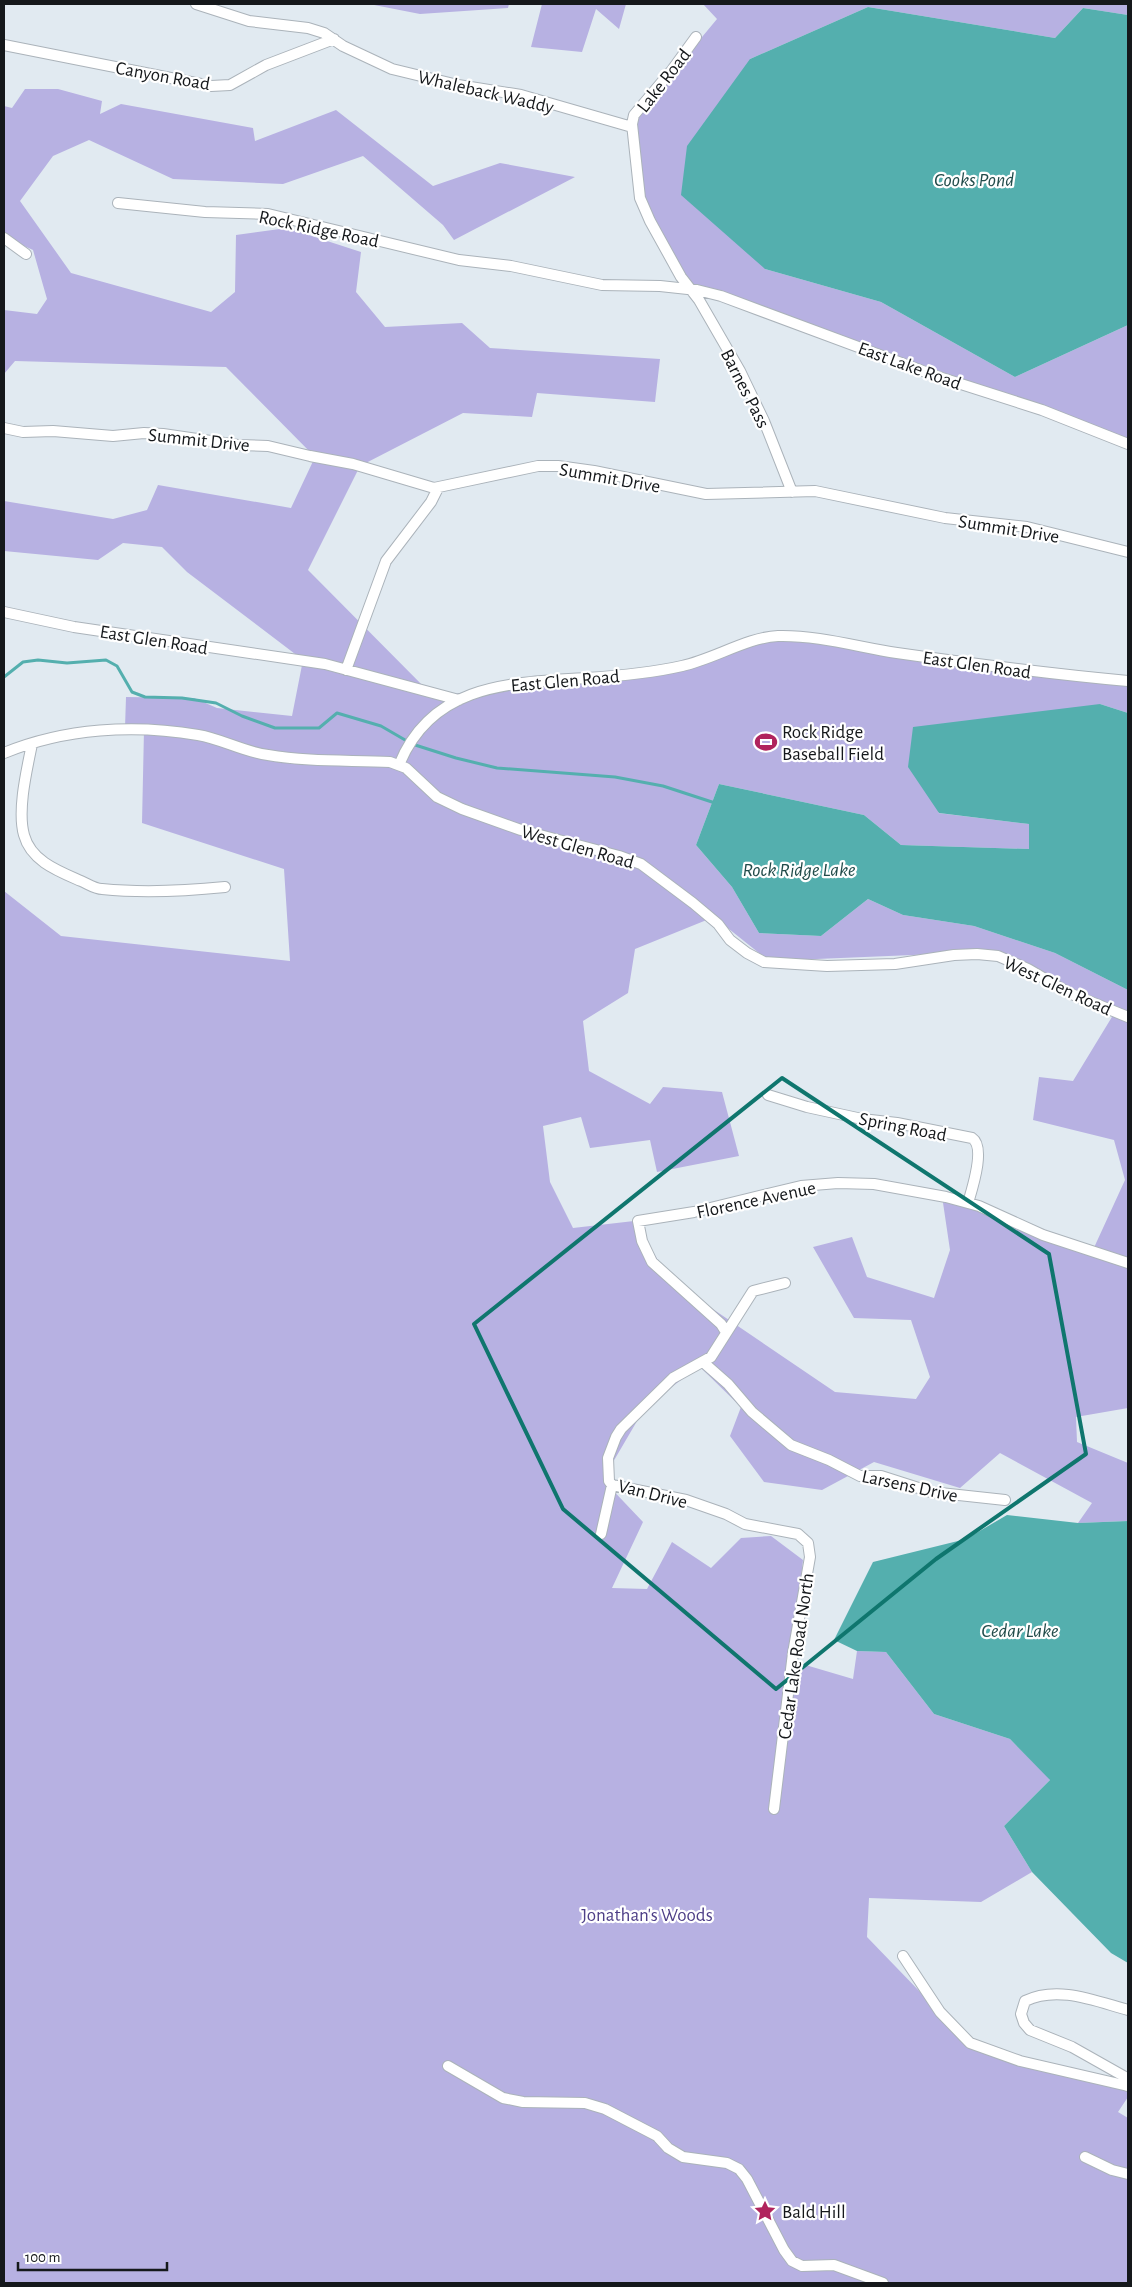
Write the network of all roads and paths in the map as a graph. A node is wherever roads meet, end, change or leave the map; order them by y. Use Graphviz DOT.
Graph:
graph roads {
  1 [pos="196,4"];
  2 [pos="696,37"];
  3 [pos="334,39"];
  4 [pos="4,45"];
  5 [pos="632,127"];
  6 [pos="118,202"];
  7 [pos="4,238"];
  8 [pos="26,254"];
  9 [pos="690,289"];
  10 [pos="4,428"];
  11 [pos="1128,444"];
  12 [pos="438,488"];
  13 [pos="792,492"];
  14 [pos="1128,552"];
  15 [pos="4,612"];
  16 [pos="346,670"];
  17 [pos="1128,681"];
  18 [pos="459,700"];
  19 [pos="32,744"];
  20 [pos="4,754"];
  21 [pos="399,765"];
  22 [pos="225,888"];
  23 [pos="1128,1017"];
  24 [pos="768,1095"];
  25 [pos="968,1203"];
  26 [pos="1128,1263"];
  27 [pos="785,1283"];
  28 [pos="726,1332"];
  29 [pos="703,1362"];
  30 [pos="612,1485"];
  31 [pos="1005,1500"];
  32 [pos="772,1530"];
  33 [pos="601,1534"];
  34 [pos="774,1809"];
  35 [pos="903,1956"];
  36 [pos="1128,2010"];
  37 [pos="448,2066"];
  38 [pos="1128,2086"];
  39 [pos="1085,2157"];
  40 [pos="1128,2174"];
  41 [pos="882,2283"];
  1 -- 3 [label="street"];
  2 -- 5 [label="street, Lake Road"];
  3 -- 4 [label="street, Canyon Road"];
  3 -- 5 [label="street, Whaleback Waddy"];
  5 -- 9 [label="street, Lake Road"];
  6 -- 9 [label="street, Rock Ridge Road"];
  7 -- 8 [label="street"];
  9 -- 11 [label="street, East Lake Road"];
  9 -- 13 [label="street, Barnes Pass"];
  10 -- 12 [label="street, Summit Drive"];
  12 -- 13 [label="street, Summit Drive"];
  12 -- 16 [label="street"];
  13 -- 14 [label="street, Summit Drive"];
  15 -- 16 [label="street, East Glen Road"];
  16 -- 18 [label="street, East Glen Road"];
  17 -- 18 [label="street, East Glen Road"];
  18 -- 21 [label="street"];
  19 -- 20 [label="street, West Glen Road"];
  19 -- 21 [label="street, West Glen Road"];
  19 -- 22 [label="street"];
  21 -- 23 [label="street, West Glen Road"];
  24 -- 25 [label="street, Spring Road"];
  25 -- 26 [label="street, Florence Avenue"];
  25 -- 28 [label="street, Florence Avenue"];
  27 -- 28 [label="street, Van Drive"];
  28 -- 29 [label="street, Van Drive"];
  29 -- 30 [label="street, Van Drive"];
  29 -- 31 [label="street, Larsens Drive"];
  30 -- 32 [label="street, Van Drive"];
  30 -- 33 [label="street"];
  32 -- 34 [label="street, Cedar Lake Road North"];
  35 -- 38 [label="street"];
  36 -- 38 [label="street"];
  37 -- 41 [label="street"];
  39 -- 40 [label="street"];
}
